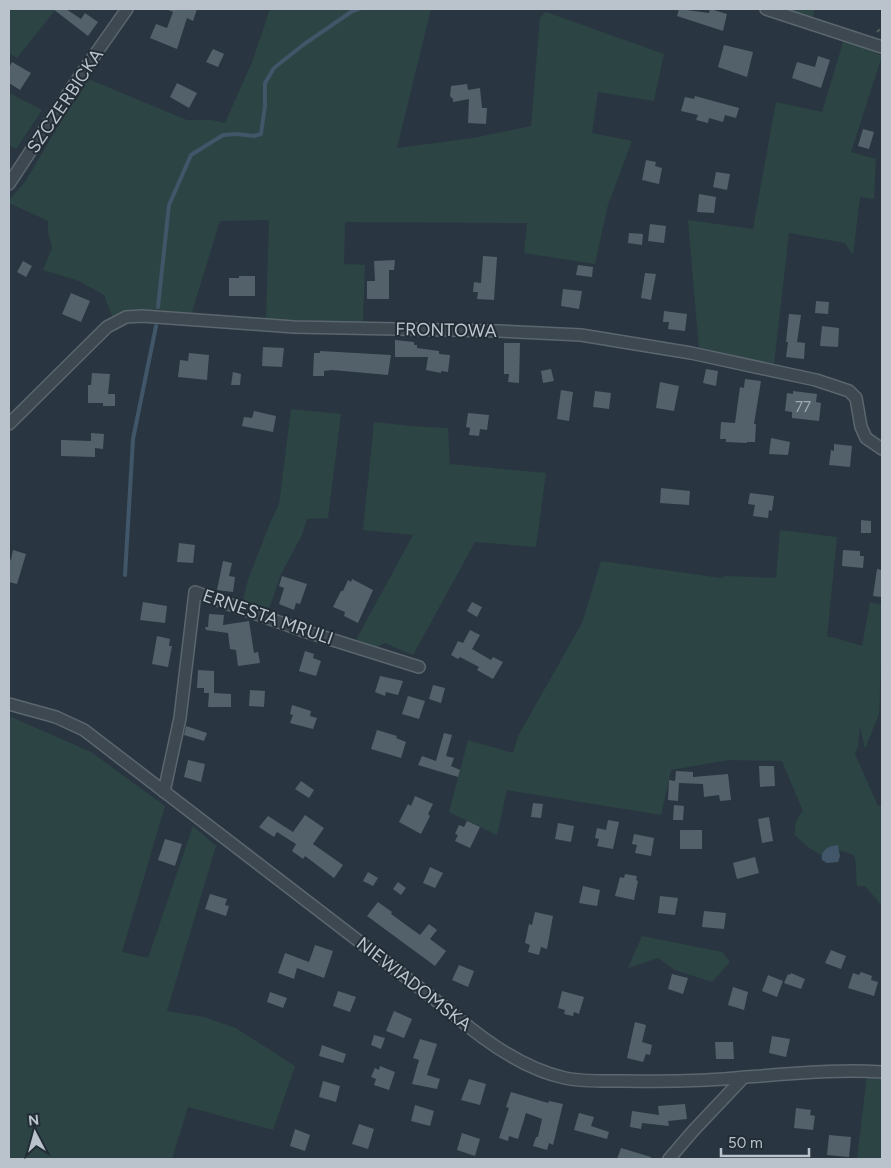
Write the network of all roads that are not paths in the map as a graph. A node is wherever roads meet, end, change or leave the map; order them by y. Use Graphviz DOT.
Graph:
graph roads {
  1 [pos="126,9"];
  2 [pos="766,9"];
  3 [pos="882,46"];
  4 [pos="9,184"];
  5 [pos="9,424"];
  6 [pos="882,449"];
  7 [pos="419,667"];
  8 [pos="9,704"];
  9 [pos="164,792"];
  10 [pos="882,1072"];
  11 [pos="744,1078"];
  12 [pos="669,1159"];
  1 -- 4 [label="street, SZCZERBICKA"];
  2 -- 3 [label="street"];
  5 -- 6 [label="street, FRONTOWA"];
  7 -- 9 [label="street, ERNESTA MRULI"];
  8 -- 9 [label="street, NIEWIADOMSKA"];
  9 -- 11 [label="street, NIEWIADOMSKA"];
  10 -- 11 [label="street, NIEWIADOMSKA"];
  11 -- 12 [label="street"];
}
